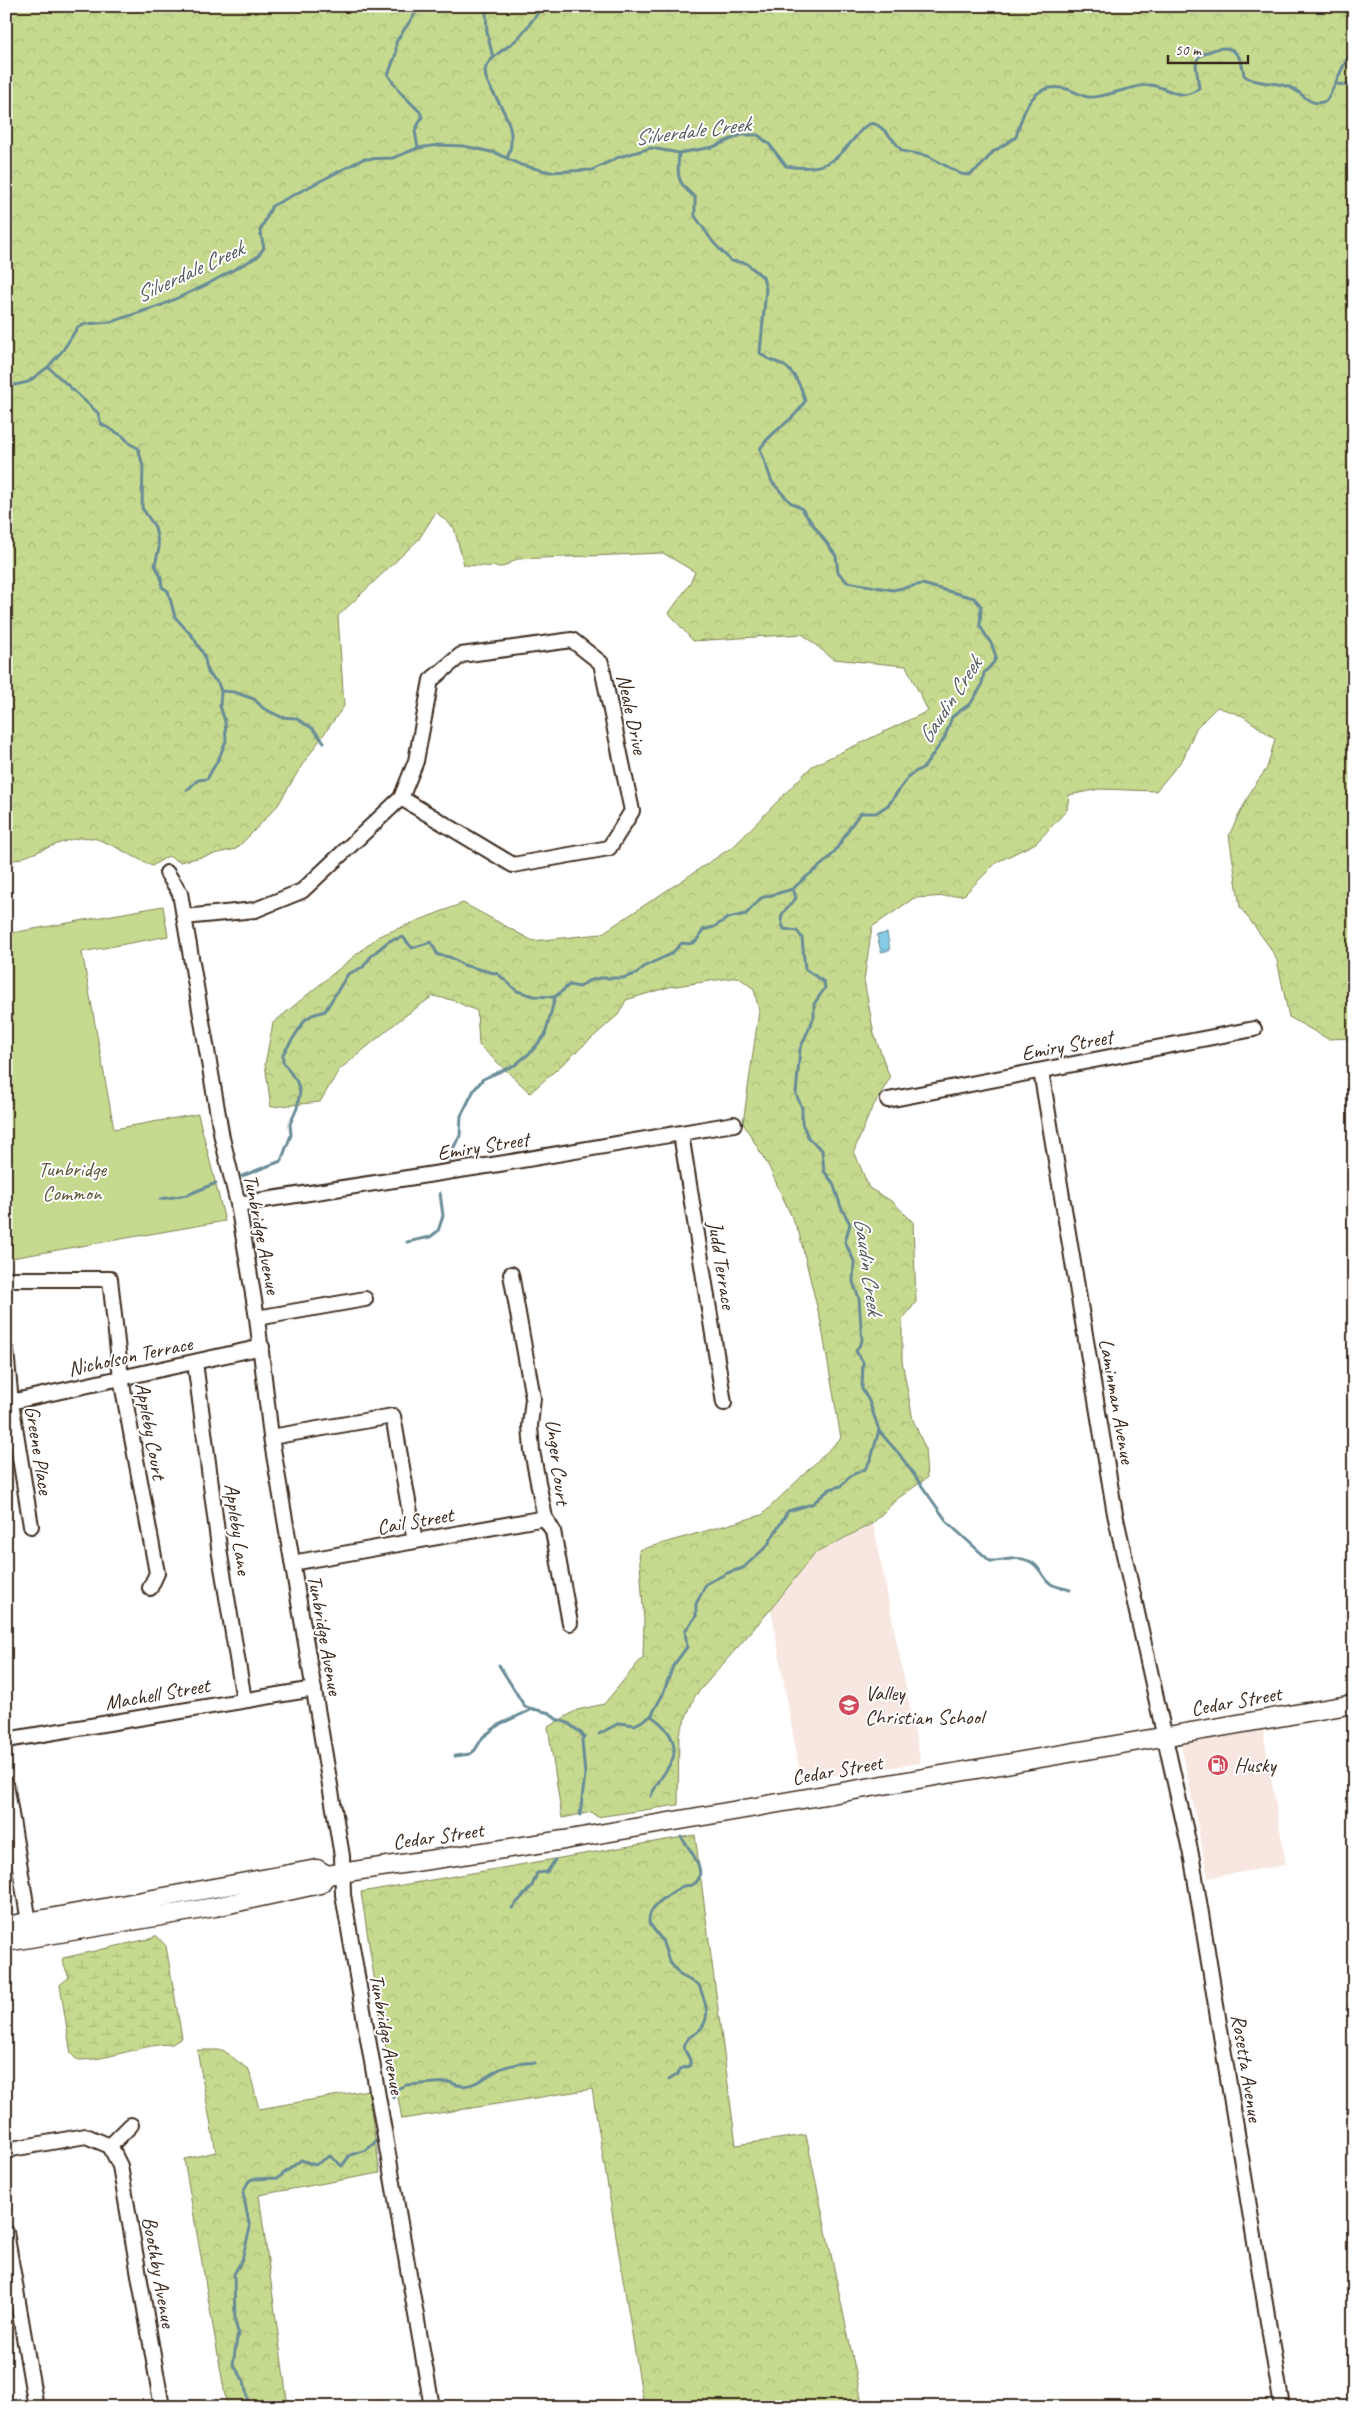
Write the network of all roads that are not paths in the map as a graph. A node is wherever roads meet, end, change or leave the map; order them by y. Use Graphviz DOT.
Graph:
graph roads {
  1 [pos="401,798"];
  2 [pos="167,873"];
  3 [pos="184,917"];
  4 [pos="1254,1030"];
  5 [pos="1041,1071"];
  6 [pos="888,1100"];
  7 [pos="734,1124"];
  8 [pos="681,1134"];
  9 [pos="238,1204"];
  10 [pos="511,1274"];
  11 [pos="6,1279"];
  12 [pos="365,1299"];
  13 [pos="257,1318"];
  14 [pos="262,1347"];
  15 [pos="6,1351"];
  16 [pos="195,1362"];
  17 [pos="121,1378"];
  18 [pos="9,1403"];
  19 [pos="724,1403"];
  20 [pos="270,1437"];
  21 [pos="544,1518"];
  22 [pos="32,1526"];
  23 [pos="415,1541"];
  24 [pos="292,1563"];
  25 [pos="150,1588"];
  26 [pos="570,1624"];
  27 [pos="314,1689"];
  28 [pos="244,1700"];
  29 [pos="1354,1704"];
  30 [pos="1165,1736"];
  31 [pos="6,1740"];
  32 [pos="6,1784"];
  33 [pos="10,1835"];
  34 [pos="334,1874"];
  35 [pos="29,1922"];
  36 [pos="6,1926"];
  37 [pos="6,1942"];
  38 [pos="131,2125"];
  39 [pos="110,2146"];
  40 [pos="6,2150"];
  41 [pos="6,2232"];
  42 [pos="36,2407"];
  43 [pos="162,2407"];
  44 [pos="432,2407"];
  45 [pos="1282,2407"];
  1 -- 1 [label="street, Neale Drive"];
  1 -- 3 [label="street, Neale Drive"];
  2 -- 3 [label="street, Tunbridge Avenue"];
  3 -- 9 [label="street, Tunbridge Avenue"];
  4 -- 5 [label="street, Emiry Street"];
  5 -- 6 [label="street, Emiry Street"];
  5 -- 30 [label="street, Laminman Avenue"];
  7 -- 8 [label="street, Emiry Street"];
  8 -- 9 [label="street, Emiry Street"];
  8 -- 19 [label="street, Judd Terrace"];
  9 -- 13 [label="street, Tunbridge Avenue"];
  10 -- 21 [label="street, Unger Court"];
  11 -- 17 [label="street, Appleby Court"];
  12 -- 13 [label="street"];
  13 -- 14 [label="street, Tunbridge Avenue"];
  14 -- 16 [label="street, Nicholson Terrace"];
  14 -- 20 [label="street, Tunbridge Avenue"];
  15 -- 18 [label="street, Greene Place"];
  16 -- 17 [label="street, Nicholson Terrace"];
  16 -- 28 [label="street, Appleby Lane"];
  17 -- 18 [label="street, Nicholson Terrace"];
  17 -- 25 [label="street, Appleby Court"];
  18 -- 22 [label="street, Greene Place"];
  20 -- 23 [label="street"];
  20 -- 24 [label="street, Tunbridge Avenue"];
  21 -- 23 [label="street, Cail Street"];
  21 -- 26 [label="street, Unger Court"];
  23 -- 24 [label="street, Cail Street"];
  24 -- 27 [label="street, Tunbridge Avenue"];
  27 -- 28 [label="street, Machell Street"];
  27 -- 34 [label="street, Tunbridge Avenue"];
  28 -- 31 [label="street, Machell Street"];
  29 -- 30 [label="main road, Cedar Street"];
  30 -- 34 [label="main road, Cedar Street"];
  30 -- 45 [label="street, Rosetta Avenue"];
  32 -- 33 [label="street"];
  33 -- 35 [label="street"];
  34 -- 35 [label="main road, Cedar Street"];
  34 -- 37 [label="main road, Cedar Street"];
  34 -- 44 [label="street, Tunbridge Avenue"];
  35 -- 36 [label="main road, Cedar Street"];
  38 -- 39 [label="street"];
  39 -- 40 [label="street"];
  39 -- 43 [label="street, Boothby Avenue"];
  41 -- 42 [label="street"];
}
